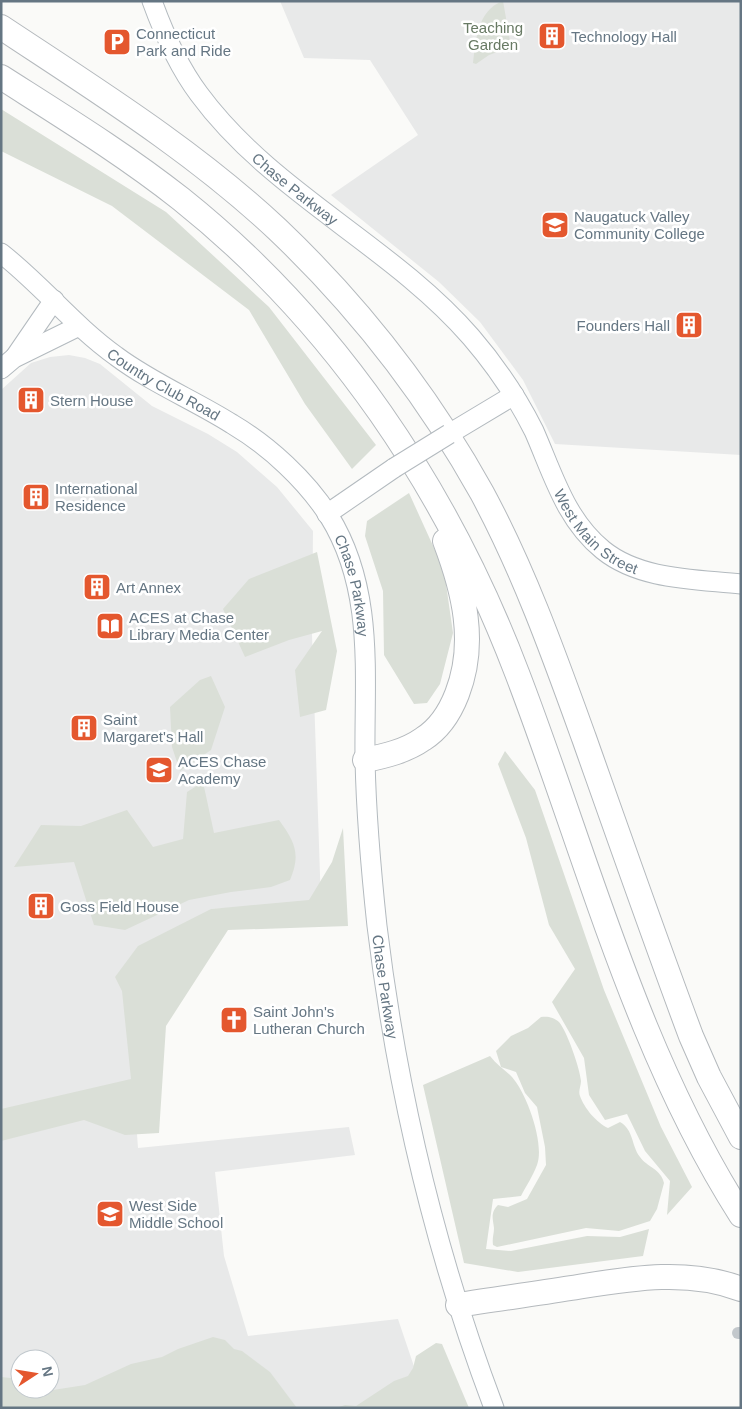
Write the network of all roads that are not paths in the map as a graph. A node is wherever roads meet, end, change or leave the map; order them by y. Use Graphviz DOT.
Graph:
graph roads {
  1 [pos="152,1"];
  2 [pos="1,28"];
  3 [pos="1,78"];
  4 [pos="1,253"];
  5 [pos="54,300"];
  6 [pos="79,326"];
  7 [pos="8,363"];
  8 [pos="514,395"];
  9 [pos="369,396"];
  10 [pos="327,514"];
  11 [pos="741,584"];
  12 [pos="365,760"];
  13 [pos="741,1137"];
  14 [pos="741,1215"];
  15 [pos="741,1289"];
  16 [pos="458,1305"];
  17 [pos="494,1408"];
  1 -- 8 [label="main road, Chase Parkway"];
  2 -- 13 [label="highway"];
  3 -- 9 [label="highway"];
  4 -- 5 [label="main road, Country Club Road"];
  5 -- 6 [label="main road, Country Club Road"];
  5 -- 7 [label="main road"];
  6 -- 7 [label="main road"];
  6 -- 10 [label="main road, Country Club Road"];
  8 -- 10 [label="main road, bridge"];
  8 -- 11 [label="main road, West Main Street"];
  9 -- 12 [label="highway"];
  9 -- 14 [label="highway"];
  10 -- 12 [label="main road, Chase Parkway"];
  12 -- 16 [label="main road, Chase Parkway"];
  15 -- 16 [label="highway"];
  16 -- 17 [label="main road, Chase Parkway"];
}
